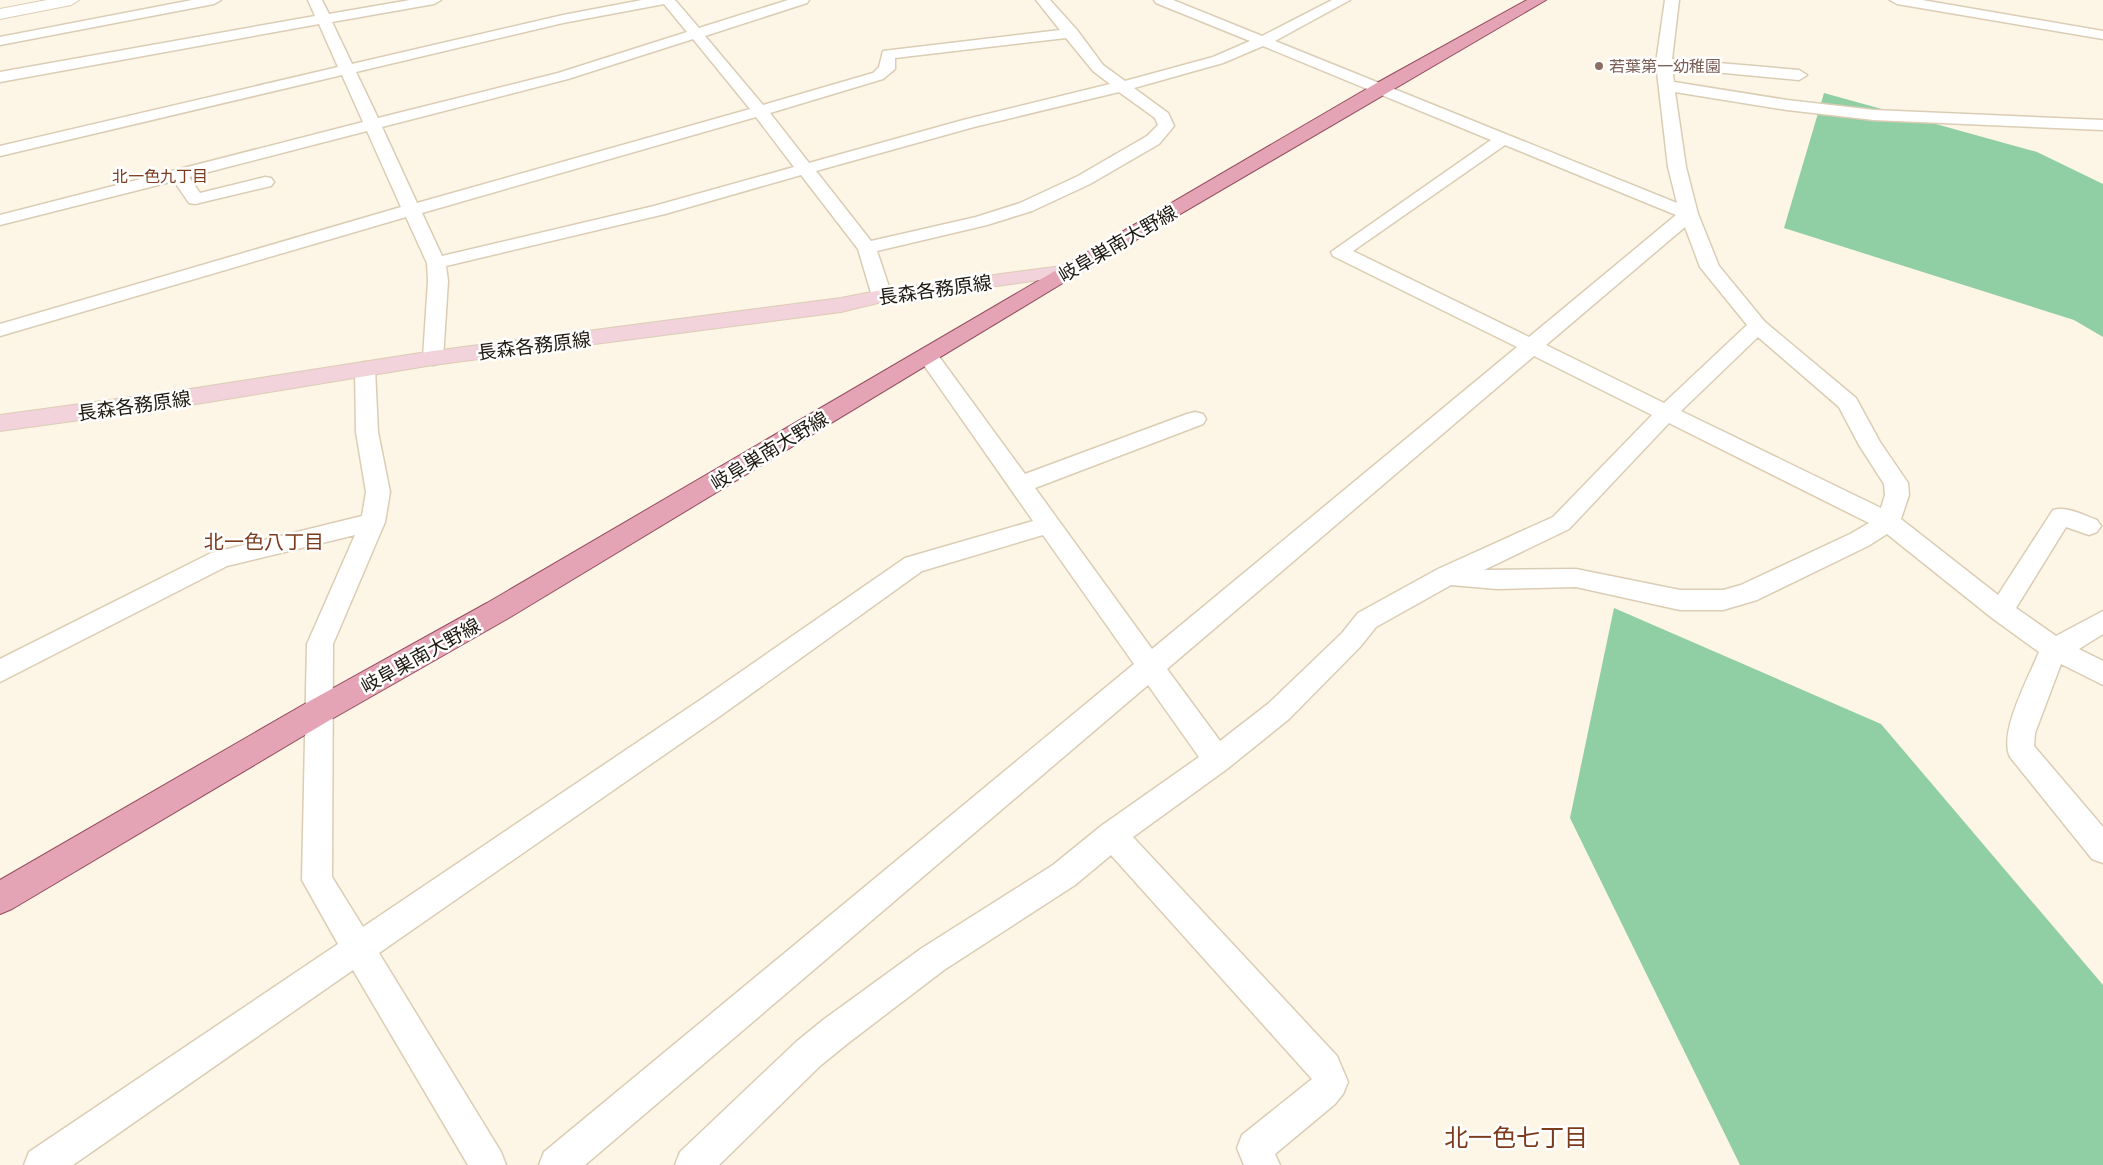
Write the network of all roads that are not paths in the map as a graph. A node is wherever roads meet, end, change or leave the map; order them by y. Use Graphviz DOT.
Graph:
graph roads {
  1 [pos="36,0"];
  2 [pos="71,0"];
  3 [pos="214,0"];
  4 [pos="315,0"];
  5 [pos="434,0"];
  6 [pos="666,0"];
  7 [pos="802,0"];
  8 [pos="1043,0"];
  9 [pos="1161,0"];
  10 [pos="1343,0"];
  11 [pos="1538,0"];
  12 [pos="1672,0"];
  13 [pos="1897,0"];
  14 [pos="1975,0"];
  15 [pos="0,7"];
  16 [pos="1955,10"];
  17 [pos="0,14"];
  18 [pos="325,18"];
  19 [pos="2103,25"];
  20 [pos="2076,29"];
  21 [pos="1072,34"];
  22 [pos="698,35"];
  23 [pos="2103,35"];
  24 [pos="0,41"];
  25 [pos="1263,41"];
  26 [pos="1664,62"];
  27 [pos="348,69"];
  28 [pos="1799,75"];
  29 [pos="0,77"];
  30 [pos="1122,86"];
  31 [pos="1667,86"];
  32 [pos="1381,88"];
  33 [pos="759,110"];
  34 [pos="2103,125"];
  35 [pos="375,126"];
  36 [pos="1505,138"];
  37 [pos="0,151"];
  38 [pos="803,168"];
  39 [pos="179,175"];
  40 [pos="265,182"];
  41 [pos="412,210"];
  42 [pos="1689,214"];
  43 [pos="0,220"];
  44 [pos="867,248"];
  45 [pos="436,262"];
  46 [pos="1069,271"];
  47 [pos="882,296"];
  48 [pos="1758,326"];
  49 [pos="0,330"];
  50 [pos="1533,347"];
  51 [pos="928,356"];
  52 [pos="432,358"];
  53 [pos="365,369"];
  54 [pos="1666,413"];
  55 [pos="1195,420"];
  56 [pos="0,423"];
  57 [pos="1020,485"];
  58 [pos="373,522"];
  59 [pos="1888,522"];
  60 [pos="1049,525"];
  61 [pos="2089,526"];
  62 [pos="1447,576"];
  63 [pos="2001,610"];
  64 [pos="2103,621"];
  65 [pos="2054,648"];
  66 [pos="1149,666"];
  67 [pos="0,670"];
  68 [pos="2103,674"];
  69 [pos="319,711"];
  70 [pos="1218,760"];
  71 [pos="1112,835"];
  72 [pos="2103,849"];
  73 [pos="0,898"];
  74 [pos="357,950"];
  75 [pos="42,1165"];
  76 [pos="488,1165"];
  77 [pos="557,1165"];
  78 [pos="693,1165"];
  79 [pos="1262,1165"];
  1 -- 15 [label="street"];
  2 -- 17 [label="street"];
  3 -- 24 [label="street"];
  4 -- 18 [label="street"];
  5 -- 18 [label="street"];
  6 -- 22 [label="street"];
  6 -- 27 [label="street"];
  7 -- 22 [label="street"];
  8 -- 21 [label="street"];
  9 -- 25 [label="street"];
  10 -- 25 [label="street"];
  11 -- 32 [label="main road, 岐阜巣南大野線"];
  12 -- 26 [label="street"];
  13 -- 16 [label="street"];
  14 -- 16 [label="street"];
  16 -- 20 [label="street"];
  18 -- 27 [label="street"];
  18 -- 29 [label="street"];
  19 -- 20 [label="street"];
  20 -- 23 [label="street"];
  21 -- 30 [label="street"];
  21 -- 33 [label="street"];
  22 -- 33 [label="street"];
  22 -- 35 [label="street"];
  25 -- 30 [label="street"];
  25 -- 32 [label="street"];
  26 -- 28 [label="street"];
  26 -- 31 [label="street"];
  27 -- 35 [label="street"];
  27 -- 37 [label="street"];
  30 -- 38 [label="street"];
  30 -- 44 [label="street"];
  31 -- 34 [label="street"];
  31 -- 42 [label="street"];
  32 -- 36 [label="street"];
  32 -- 46 [label="main road, 岐阜巣南大野線"];
  33 -- 38 [label="street"];
  33 -- 41 [label="street"];
  35 -- 39 [label="street"];
  35 -- 41 [label="street"];
  36 -- 42 [label="street"];
  36 -- 50 [label="street"];
  38 -- 44 [label="street"];
  38 -- 45 [label="street"];
  39 -- 40 [label="street"];
  39 -- 43 [label="street"];
  41 -- 45 [label="street"];
  41 -- 49 [label="street"];
  42 -- 48 [label="street"];
  42 -- 50 [label="street"];
  44 -- 47 [label="street"];
  45 -- 52 [label="street"];
  46 -- 47 [label="main road, 長森各務原線"];
  46 -- 51 [label="main road, 岐阜巣南大野線"];
  47 -- 52 [label="main road, 長森各務原線"];
  48 -- 54 [label="street"];
  48 -- 59 [label="street"];
  50 -- 54 [label="street"];
  50 -- 66 [label="street"];
  51 -- 57 [label="street"];
  51 -- 69 [label="main road, 岐阜巣南大野線"];
  52 -- 53 [label="main road, 長森各務原線"];
  53 -- 56 [label="main road, 長森各務原線"];
  53 -- 58 [label="street"];
  54 -- 59 [label="street"];
  54 -- 62 [label="street"];
  55 -- 57 [label="street"];
  57 -- 60 [label="street"];
  58 -- 67 [label="street"];
  58 -- 69 [label="street"];
  59 -- 62 [label="street"];
  59 -- 63 [label="street"];
  60 -- 66 [label="street"];
  60 -- 74 [label="street"];
  61 -- 63 [label="street"];
  62 -- 70 [label="street"];
  63 -- 65 [label="street"];
  64 -- 65 [label="street"];
  65 -- 68 [label="street"];
  65 -- 72 [label="street"];
  66 -- 70 [label="street"];
  66 -- 77 [label="street"];
  69 -- 73 [label="main road, 岐阜巣南大野線"];
  69 -- 74 [label="street"];
  70 -- 71 [label="street"];
  71 -- 78 [label="street"];
  71 -- 79 [label="street"];
  74 -- 75 [label="street"];
  74 -- 76 [label="street"];
}
